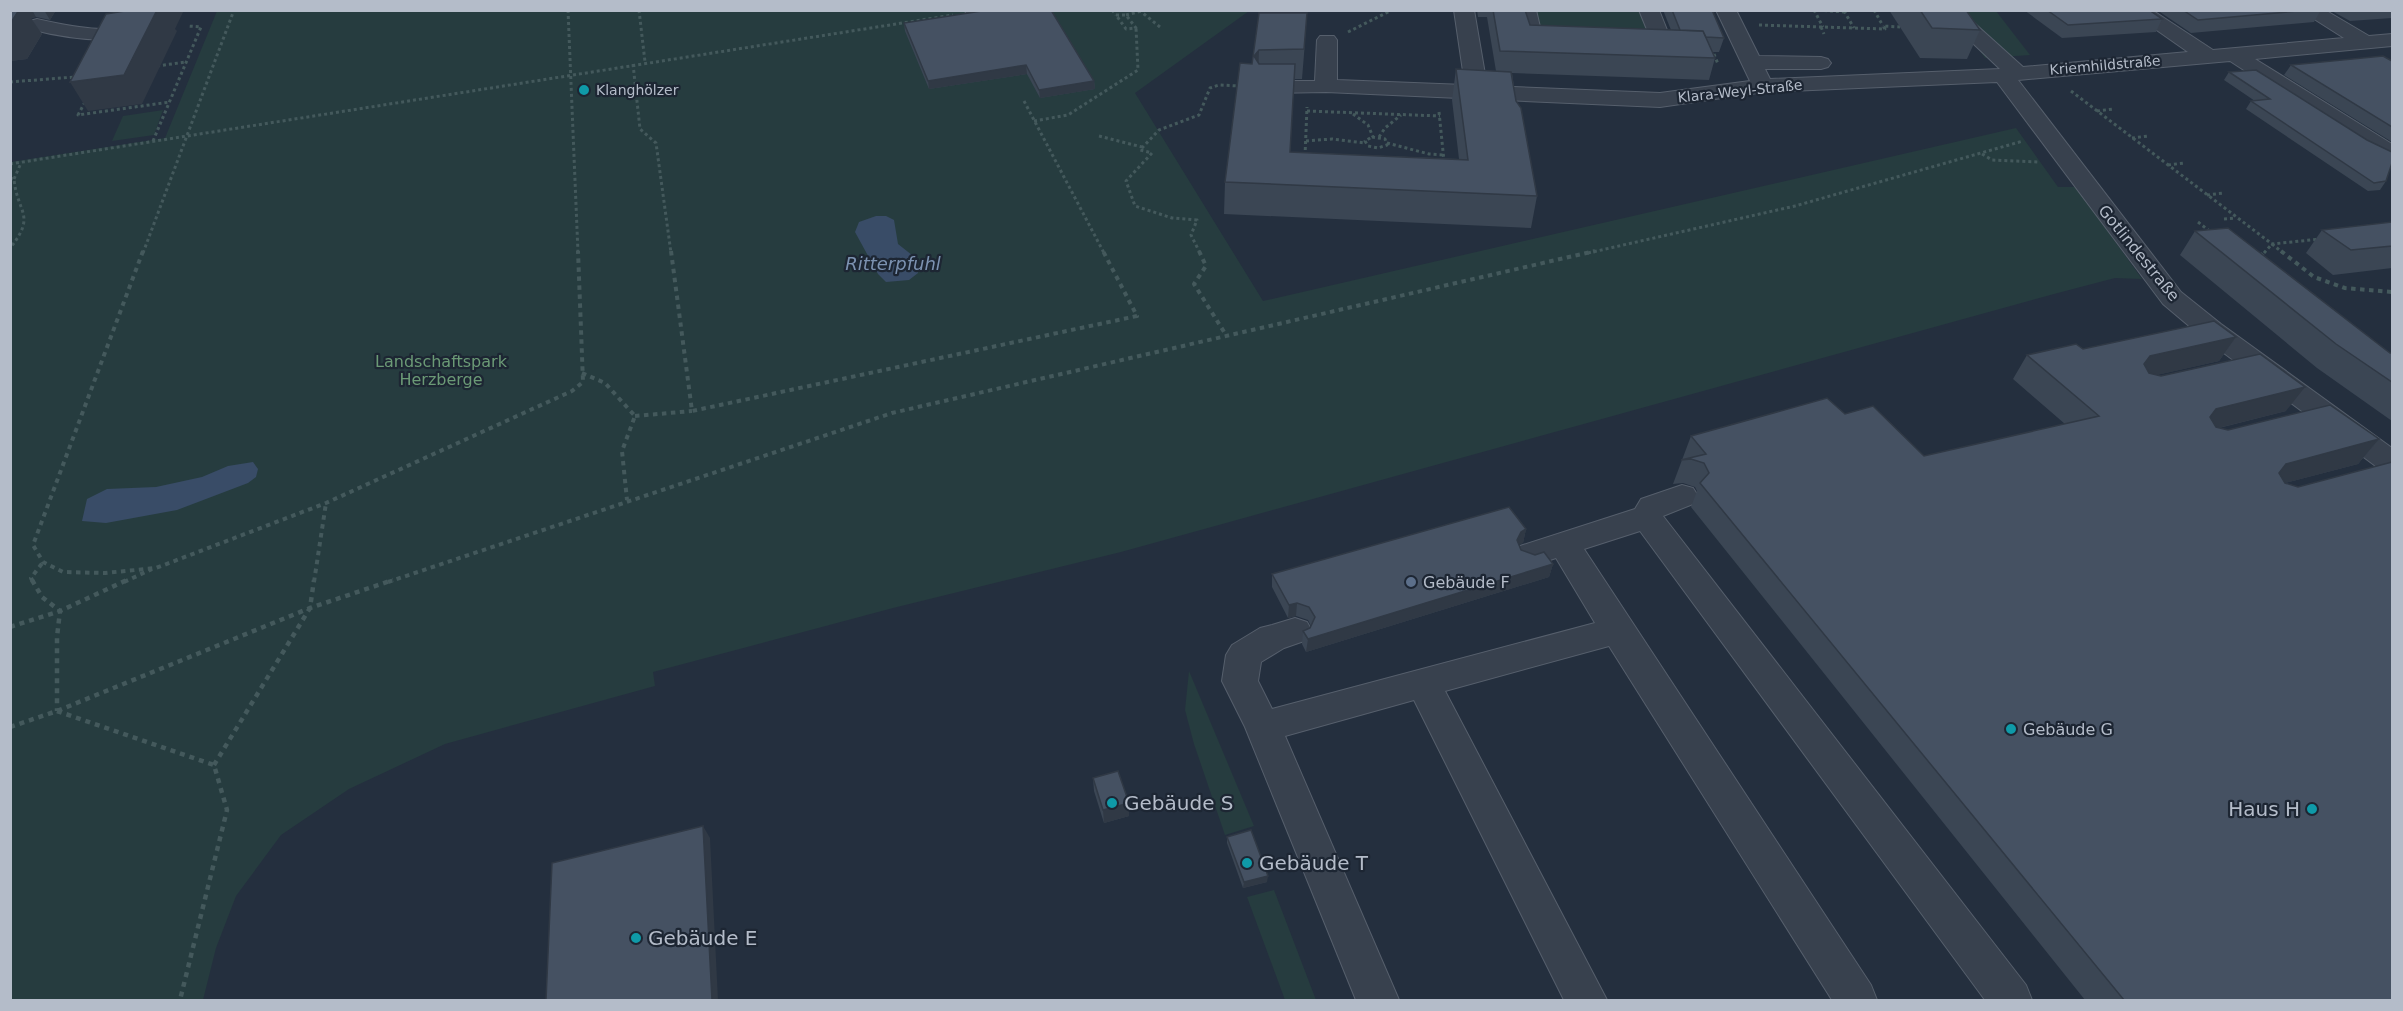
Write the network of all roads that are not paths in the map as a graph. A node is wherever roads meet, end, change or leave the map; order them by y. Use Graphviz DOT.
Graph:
graph roads {
  1 [pos="1464,10"];
  2 [pos="1526,10"];
  3 [pos="1649,10"];
  4 [pos="1726,10"];
  5 [pos="1954,10"];
  6 [pos="2138,10"];
  7 [pos="2310,10"];
  8 [pos="149,14"];
  9 [pos="110,15"];
  10 [pos="1327,40"];
  11 [pos="1584,40"];
  12 [pos="1607,40"];
  13 [pos="2392,40"];
  14 [pos="2360,43"];
  15 [pos="2234,54"];
  16 [pos="2208,56"];
  17 [pos="2385,60"];
  18 [pos="1750,63"];
  19 [pos="1934,65"];
  20 [pos="2010,74"];
  21 [pos="1764,86"];
  22 [pos="1266,87"];
  23 [pos="1317,87"];
  24 [pos="1477,92"];
  25 [pos="2392,153"];
  26 [pos="2257,364"];
  27 [pos="2223,372"];
  28 [pos="2324,414"];
  29 [pos="2290,422"];
  30 [pos="2392,465"];
  31 [pos="2358,477"];
  32 [pos="1682,496"];
  33 [pos="1647,517"];
  34 [pos="1617,630"];
  35 [pos="1295,631"];
  36 [pos="1423,683"];
  37 [pos="1263,727"];
  38 [pos="1377,1000"];
  39 [pos="1586,1000"];
  40 [pos="1856,1000"];
  41 [pos="2011,1000"];
  1 -- 24 [label="street"];
  2 -- 11 [label="street"];
  3 -- 12 [label="street"];
  4 -- 18 [label="street"];
  5 -- 20 [label="street, Gotlindestraße"];
  6 -- 16 [label="street, Kriemhildstraße"];
  7 -- 14 [label="street"];
  8 -- 9 [label="street"];
  10 -- 23 [label="street"];
  13 -- 14 [label="street, Kriemhildstraße"];
  14 -- 15 [label="street, Kriemhildstraße"];
  14 -- 17 [label="street"];
  15 -- 16 [label="street, Kriemhildstraße"];
  15 -- 25 [label="street"];
  16 -- 20 [label="street, Kriemhildstraße"];
  18 -- 19 [label="street"];
  18 -- 21 [label="street"];
  20 -- 21 [label="street, Klara-Weyl-Straße"];
  20 -- 26 [label="street, Gotlindestraße"];
  21 -- 24 [label="street, Klara-Weyl-Straße"];
  22 -- 23 [label="street, Klara-Weyl-Straße"];
  23 -- 24 [label="street, Klara-Weyl-Straße"];
  26 -- 27 [label="street"];
  26 -- 28 [label="street, Gotlindestraße"];
  28 -- 29 [label="street"];
  28 -- 30 [label="street, Gotlindestraße"];
  30 -- 31 [label="street"];
  32 -- 33 [label="street"];
  33 -- 34 [label="street"];
  33 -- 41 [label="street"];
  34 -- 36 [label="street"];
  34 -- 40 [label="street"];
  35 -- 37 [label="street"];
  36 -- 37 [label="street"];
  36 -- 39 [label="street"];
  37 -- 38 [label="street"];
}
